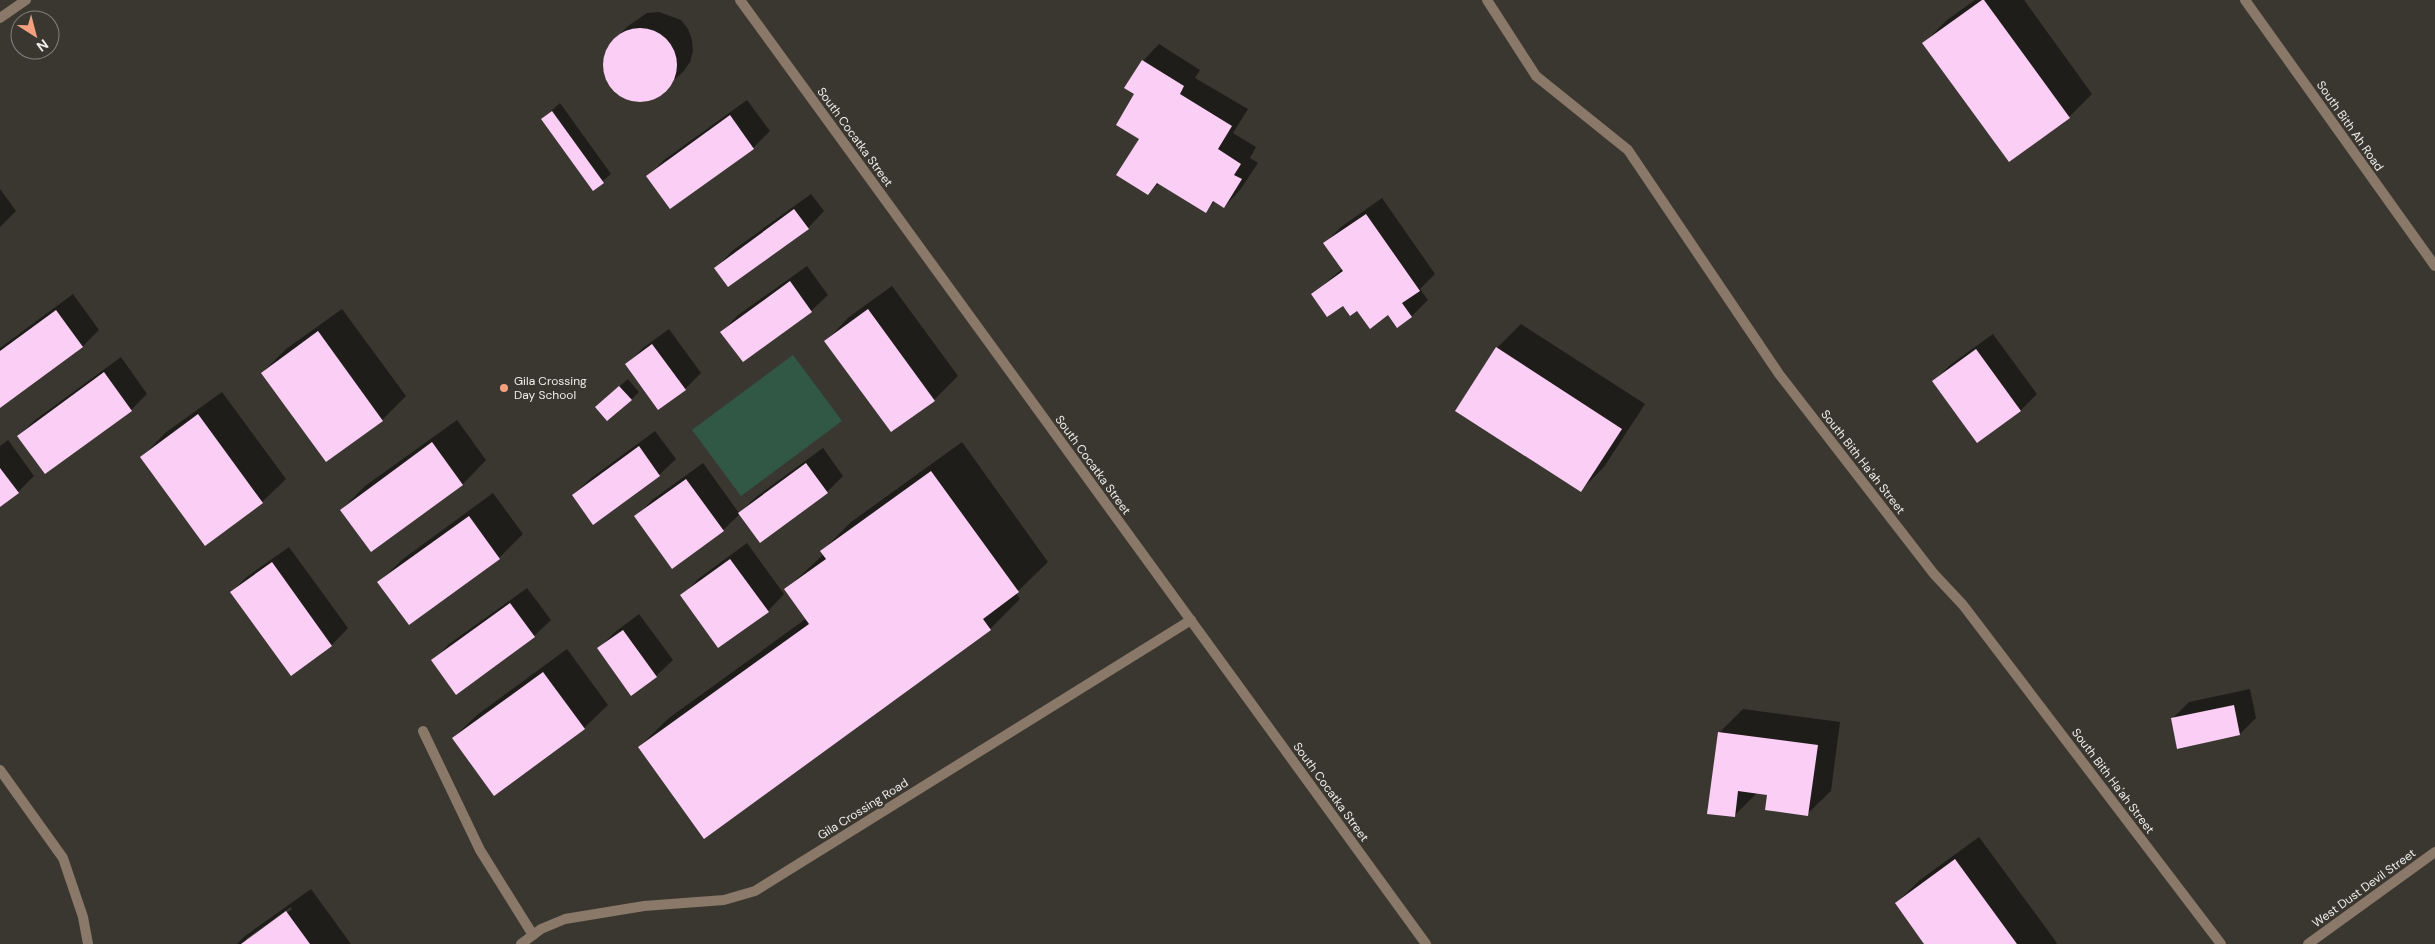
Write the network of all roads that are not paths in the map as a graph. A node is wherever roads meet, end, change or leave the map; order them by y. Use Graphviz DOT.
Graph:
graph roads {
  1 [pos="26,0"];
  2 [pos="740,0"];
  3 [pos="1487,0"];
  4 [pos="2245,0"];
  5 [pos="0,18"];
  6 [pos="2435,266"];
  7 [pos="1190,620"];
  8 [pos="423,730"];
  9 [pos="0,770"];
  10 [pos="2435,852"];
  11 [pos="533,935"];
  12 [pos="88,944"];
  13 [pos="521,944"];
  14 [pos="1426,944"];
  15 [pos="2221,944"];
  16 [pos="2308,944"];
  1 -- 5 [label="street"];
  2 -- 7 [label="street, South Cocatka Street"];
  3 -- 15 [label="street, South Bith Ha'ah Street"];
  4 -- 6 [label="street, South Bith Ah Road"];
  7 -- 11 [label="street, Gila Crossing Road"];
  7 -- 14 [label="street, South Cocatka Street"];
  8 -- 11 [label="street"];
  9 -- 12 [label="street"];
  10 -- 16 [label="street, West Dust Devil Street"];
  11 -- 13 [label="street, Gila Crossing Road"];
}
